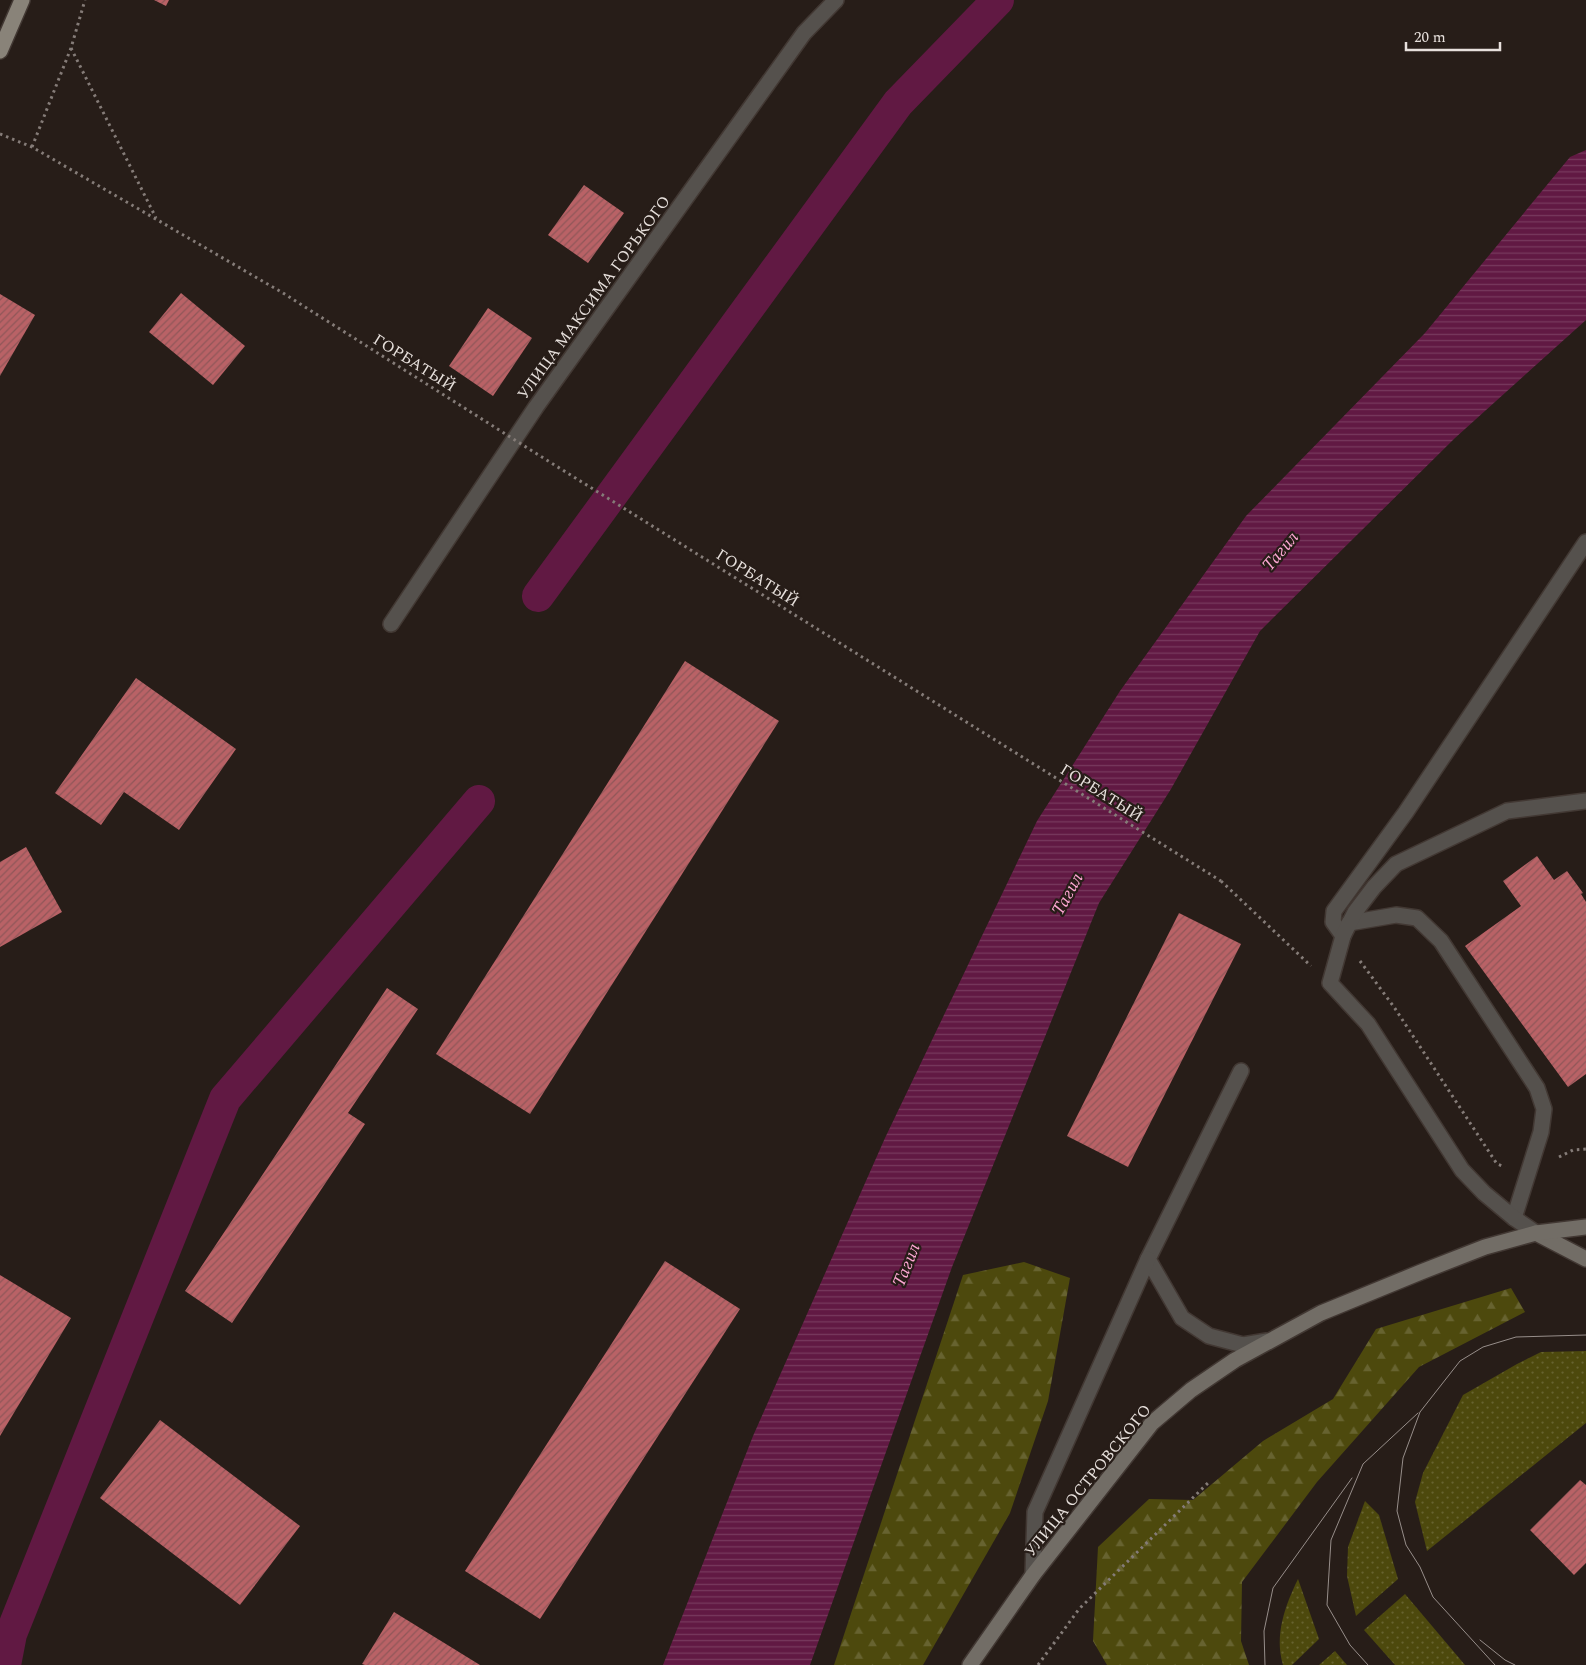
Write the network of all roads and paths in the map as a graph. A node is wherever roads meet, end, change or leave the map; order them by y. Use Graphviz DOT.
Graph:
graph roads {
  1 [pos="22,0"];
  2 [pos="85,0"];
  3 [pos="836,0"];
  4 [pos="72,48"];
  5 [pos="0,51"];
  6 [pos="0,134"];
  7 [pos="32,147"];
  8 [pos="156,219"];
  9 [pos="1586,542"];
  10 [pos="392,624"];
  11 [pos="1586,801"];
  12 [pos="1346,929"];
  13 [pos="1330,984"];
  14 [pos="1241,1071"];
  15 [pos="1586,1150"];
  16 [pos="1528,1174"];
  17 [pos="1514,1218"];
  18 [pos="1586,1227"];
  19 [pos="1536,1233"];
  20 [pos="1586,1259"];
  21 [pos="1148,1260"];
  22 [pos="1269,1341"];
  23 [pos="1209,1482"];
  24 [pos="1033,1575"];
  25 [pos="970,1665"];
  26 [pos="1038,1665"];
  1 -- 5 [label="main road"];
  2 -- 4 [label="path"];
  3 -- 10 [label="street, УЛИЦА МАКСИМА ГОРЬКОГО"];
  4 -- 7 [label="path"];
  4 -- 8 [label="path"];
  6 -- 7 [label="path, ГОРБАТЫЙ"];
  7 -- 8 [label="path, ГОРБАТЫЙ"];
  8 -- 13 [label="path, ГОРБАТЫЙ, bridge"];
  9 -- 12 [label="street"];
  11 -- 12 [label="street"];
  12 -- 13 [label="street"];
  12 -- 16 [label="path"];
  12 -- 16 [label="street"];
  13 -- 17 [label="street"];
  14 -- 21 [label="street"];
  15 -- 16 [label="path"];
  16 -- 17 [label="street"];
  17 -- 19 [label="street"];
  18 -- 19 [label="main road, УЛИЦА ОСТРОВСКОГО"];
  19 -- 20 [label="main road"];
  19 -- 22 [label="main road, УЛИЦА ОСТРОВСКОГО"];
  21 -- 22 [label="street"];
  21 -- 24 [label="street"];
  22 -- 24 [label="main road, УЛИЦА ОСТРОВСКОГО"];
  23 -- 26 [label="path"];
  24 -- 25 [label="main road, УЛИЦА ОСТРОВСКОГО"];
}
